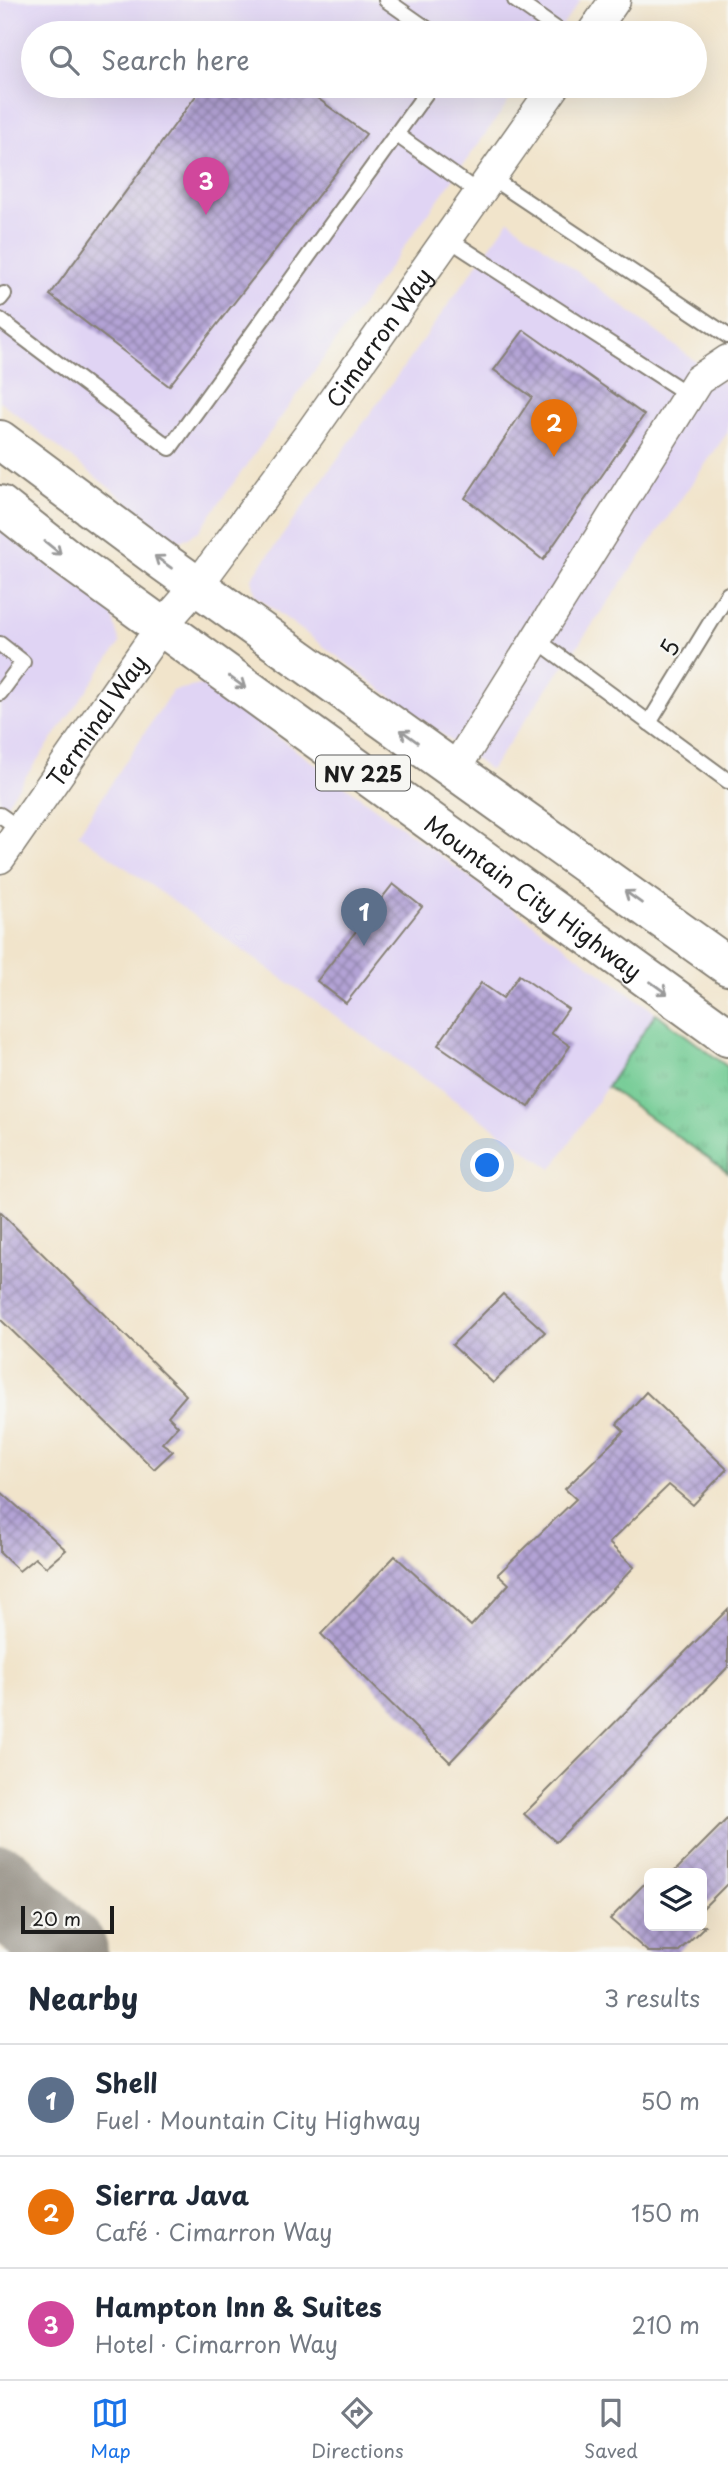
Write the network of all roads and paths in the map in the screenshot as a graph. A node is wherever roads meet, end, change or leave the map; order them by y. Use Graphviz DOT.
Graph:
graph roads {
  1 [pos="386,0"];
  2 [pos="515,0"];
  3 [pos="615,0"];
  4 [pos="416,21"];
  5 [pos="545,21"];
  6 [pos="600,21"];
  7 [pos="423,98"];
  8 [pos="547,98"];
  9 [pos="397,135"];
  10 [pos="485,185"];
  11 [pos="447,238"];
  12 [pos="0,320"];
  13 [pos="728,336"];
  14 [pos="728,360"];
  15 [pos="689,395"];
  16 [pos="0,440"];
  17 [pos="0,505"];
  18 [pos="197,586"];
  19 [pos="728,594"];
  20 [pos="162,627"];
  21 [pos="537,640"];
  22 [pos="0,644"];
  23 [pos="0,693"];
  24 [pos="649,723"];
  25 [pos="455,769"];
  26 [pos="728,780"];
  27 [pos="10,822"];
  28 [pos="0,858"];
  29 [pos="728,966"];
  30 [pos="728,1037"];
  1 -- 4 [label="lane"];
  2 -- 5 [label="lane"];
  3 -- 6 [label="street"];
  7 -- 9 [label="lane"];
  8 -- 10 [label="street, Cimarron Way"];
  9 -- 10 [label="lane"];
  9 -- 12 [label="lane"];
  10 -- 11 [label="street, Cimarron Way"];
  10 -- 13 [label="lane"];
  11 -- 15 [label="lane"];
  11 -- 18 [label="street, Cimarron Way"];
  14 -- 15 [label="street"];
  15 -- 21 [label="street"];
  18 -- 16 [label="main road, NV 225, one-way"];
  17 -- 20 [label="main road, Mountain City Highway / NV 225, one-way"];
  18 -- 20 [label="street, Terminal Way"];
  25 -- 18 [label="main road, NV 225, one-way"];
  19 -- 24 [label="lane, 5"];
  20 -- 27 [label="street, Terminal Way"];
  20 -- 30 [label="main road, Mountain City Highway / NV 225, one-way"];
  21 -- 24 [label="lane"];
  21 -- 25 [label="street"];
  22 -- 23 [label="lane"];
  24 -- 26 [label="lane"];
  29 -- 25 [label="main road, NV 225, one-way"];
  27 -- 28 [label="street, Terminal Way"];
}
